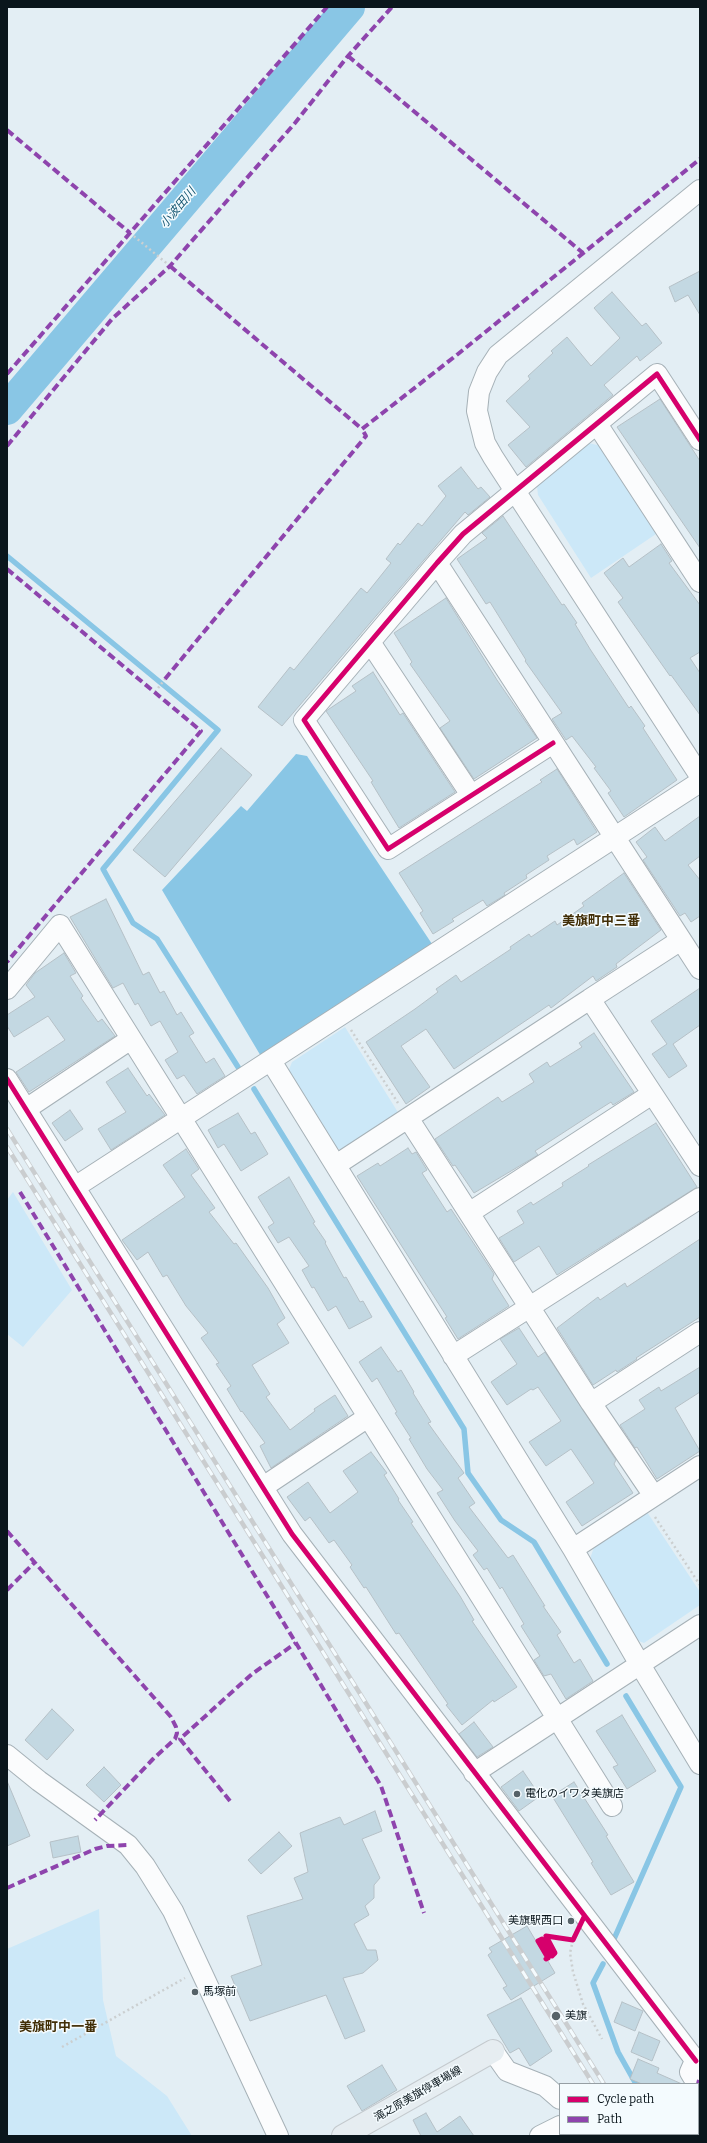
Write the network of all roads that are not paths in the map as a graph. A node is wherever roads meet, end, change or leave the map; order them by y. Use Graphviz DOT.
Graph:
graph roads {
  1 [pos="700,190"];
  2 [pos="597,424"];
  3 [pos="700,440"];
  4 [pos="515,491"];
  5 [pos="437,563"];
  6 [pos="700,582"];
  7 [pos="370,642"];
  8 [pos="553,743"];
  9 [pos="700,776"];
  10 [pos="700,782"];
  11 [pos="471,795"];
  12 [pos="615,838"];
  13 [pos="681,940"];
  14 [pos="700,969"];
  15 [pos="7,989"];
  16 [pos="590,999"];
  17 [pos="131,1039"];
  18 [pos="271,1061"];
  19 [pos="7,1079"];
  20 [pos="652,1094"];
  21 [pos="26,1109"];
  22 [pos="182,1118"];
  23 [pos="408,1118"];
  24 [pos="336,1165"];
  25 [pos="700,1166"];
  26 [pos="75,1187"];
  27 [pos="700,1198"];
  28 [pos="469,1213"];
  29 [pos="529,1307"];
  30 [pos="700,1332"];
  31 [pos="453,1356"];
  32 [pos="591,1403"];
  33 [pos="368,1417"];
  34 [pos="700,1466"];
  35 [pos="263,1487"];
  36 [pos="649,1499"];
  37 [pos="573,1549"];
  38 [pos="700,1625"];
  39 [pos="639,1663"];
  40 [pos="557,1717"];
  41 [pos="693,1736"];
  42 [pos="7,1755"];
  43 [pos="700,1764"];
  44 [pos="474,1773"];
  45 [pos="612,1806"];
  46 [pos="493,2051"];
  47 [pos="699,2068"];
  48 [pos="559,2098"];
  49 [pos="559,2126"];
  50 [pos="278,2136"];
  51 [pos="343,2136"];
  52 [pos="540,2136"];
  1 -- 4 [label="street"];
  2 -- 3 [label="street"];
  2 -- 4 [label="street"];
  2 -- 6 [label="street"];
  4 -- 5 [label="street"];
  4 -- 9 [label="street"];
  5 -- 7 [label="street"];
  5 -- 8 [label="street"];
  7 -- 11 [label="street"];
  7 -- 11 [label="street"];
  8 -- 11 [label="street"];
  8 -- 12 [label="street"];
  10 -- 12 [label="street"];
  12 -- 13 [label="street"];
  12 -- 18 [label="street"];
  13 -- 14 [label="street"];
  13 -- 16 [label="street"];
  15 -- 17 [label="street"];
  16 -- 20 [label="street"];
  16 -- 23 [label="street"];
  17 -- 21 [label="street"];
  17 -- 22 [label="street"];
  18 -- 22 [label="street"];
  18 -- 24 [label="street"];
  19 -- 21 [label="street"];
  20 -- 25 [label="street"];
  20 -- 28 [label="street"];
  21 -- 26 [label="street"];
  22 -- 26 [label="street"];
  22 -- 33 [label="street"];
  23 -- 24 [label="street"];
  23 -- 28 [label="street"];
  24 -- 31 [label="street"];
  26 -- 35 [label="street"];
  27 -- 29 [label="street"];
  28 -- 29 [label="street"];
  29 -- 31 [label="street"];
  29 -- 32 [label="street"];
  30 -- 32 [label="street"];
  31 -- 37 [label="street"];
  32 -- 36 [label="street"];
  33 -- 35 [label="street"];
  33 -- 40 [label="street"];
  34 -- 36 [label="street"];
  35 -- 44 [label="street"];
  36 -- 37 [label="street"];
  37 -- 39 [label="street"];
  38 -- 39 [label="street"];
  39 -- 40 [label="street"];
  39 -- 41 [label="street"];
  40 -- 44 [label="street"];
  40 -- 45 [label="street"];
  41 -- 43 [label="street"];
  42 -- 50 [label="street"];
  44 -- 47 [label="street"];
  46 -- 48 [label="street"];
  46 -- 51 [label="main road, 滝之原美旗停車場線"];
  49 -- 52 [label="street"];
}
